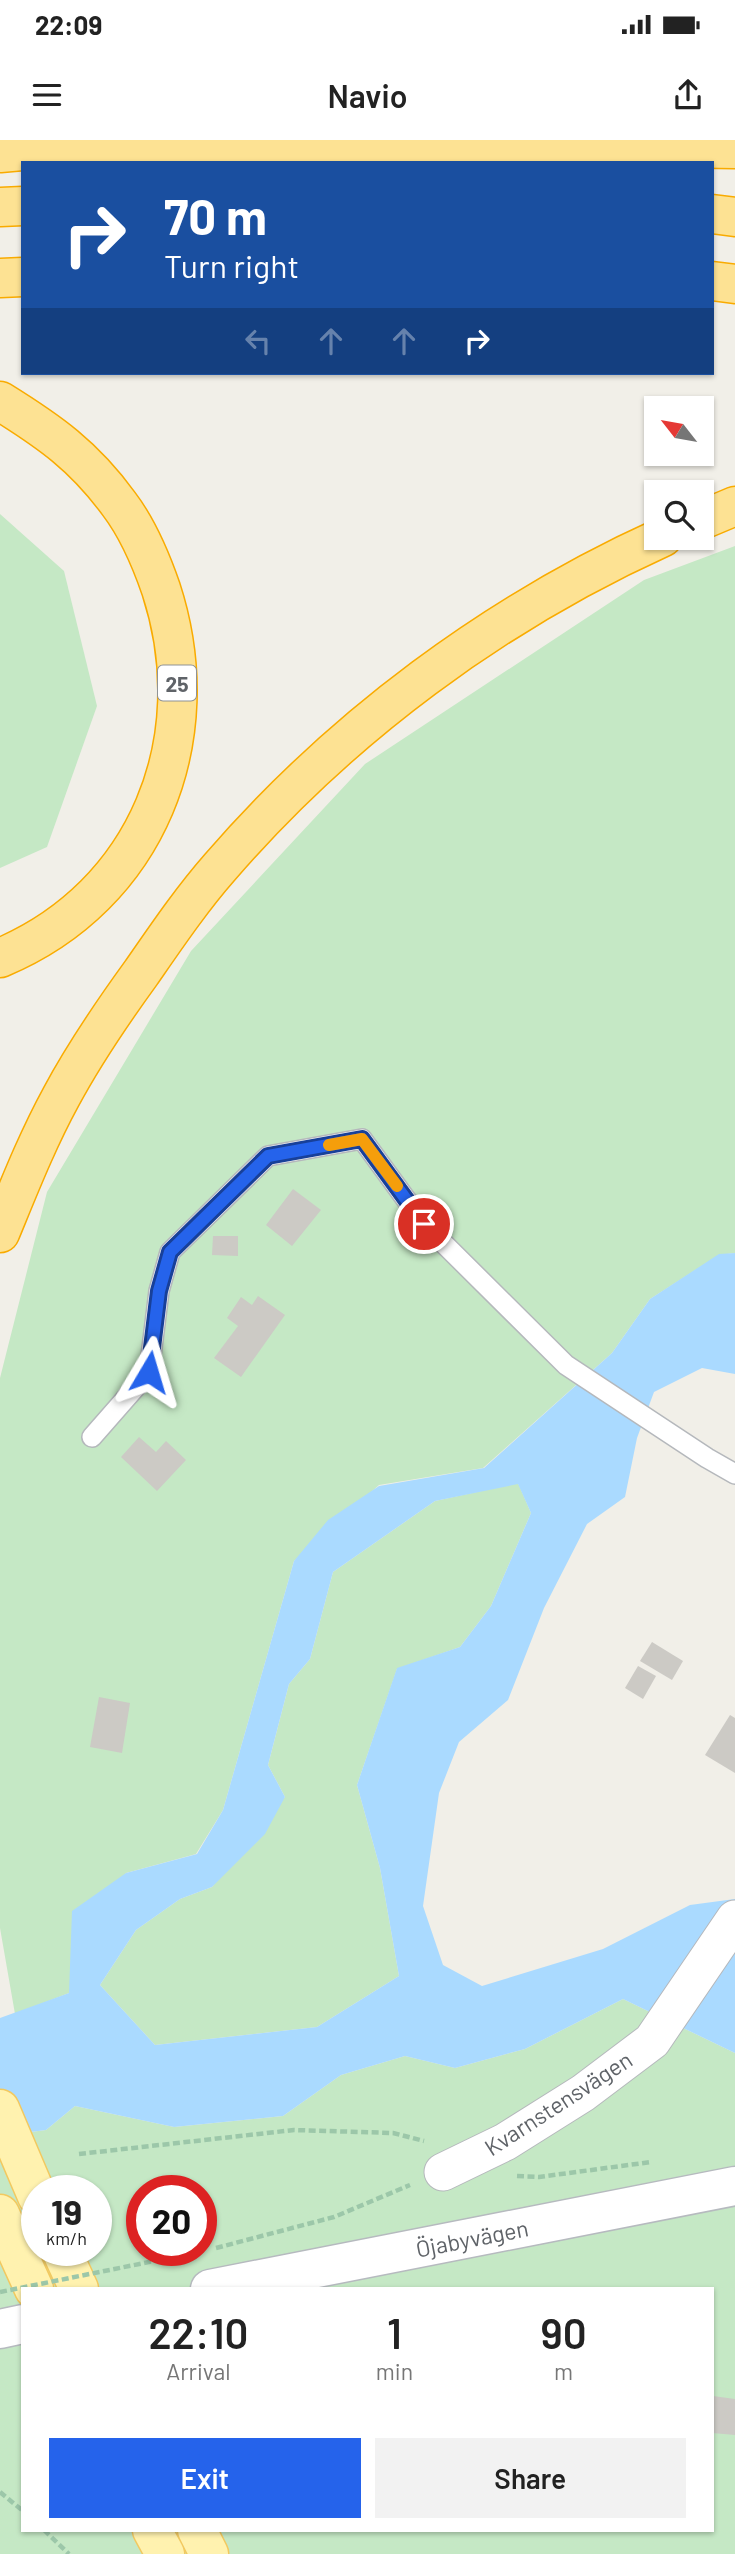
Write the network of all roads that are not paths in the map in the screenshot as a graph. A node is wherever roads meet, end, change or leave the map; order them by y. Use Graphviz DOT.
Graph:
graph roads {
  1 [pos="735,149"];
  2 [pos="0,153"];
  3 [pos="21,206"];
  4 [pos="0,207"];
  5 [pos="714,214"];
  6 [pos="735,216"];
  7 [pos="21,277"];
  8 [pos="0,278"];
  9 [pos="714,281"];
  10 [pos="735,284"];
  11 [pos="0,401"];
  12 [pos="735,506"];
  13 [pos="714,515"];
  14 [pos="644,546"];
  15 [pos="0,958"];
  16 [pos="0,1233"];
  17 [pos="92,1437"];
  18 [pos="735,1474"];
  19 [pos="735,1919"];
  20 [pos="0,2109"];
  21 [pos="443,2172"];
  22 [pos="28,2175"];
  23 [pos="735,2186"];
  24 [pos="0,2214"];
  25 [pos="68,2266"];
  26 [pos="33,2287"];
  27 [pos="78,2287"];
  28 [pos="220,2287"];
  29 [pos="21,2324"];
  30 [pos="0,2329"];
  31 [pos="153,2532"];
  32 [pos="198,2532"];
  33 [pos="165,2554"];
  34 [pos="209,2554"];
  1 -- 2 [label="highway"];
  3 -- 4 [label="highway"];
  5 -- 6 [label="highway"];
  7 -- 8 [label="highway"];
  9 -- 10 [label="highway"];
  11 -- 15 [label="highway, 25"];
  12 -- 13 [label="highway"];
  14 -- 16 [label="highway"];
  17 -- 18 [label="lane"];
  19 -- 21 [label="street, Kvarnstensvägen"];
  20 -- 22 [label="main road"];
  23 -- 28 [label="street, Öjabyvägen"];
  24 -- 26 [label="main road"];
  25 -- 27 [label="main road"];
  29 -- 30 [label="street"];
  31 -- 33 [label="main road"];
  32 -- 34 [label="main road"];
}
